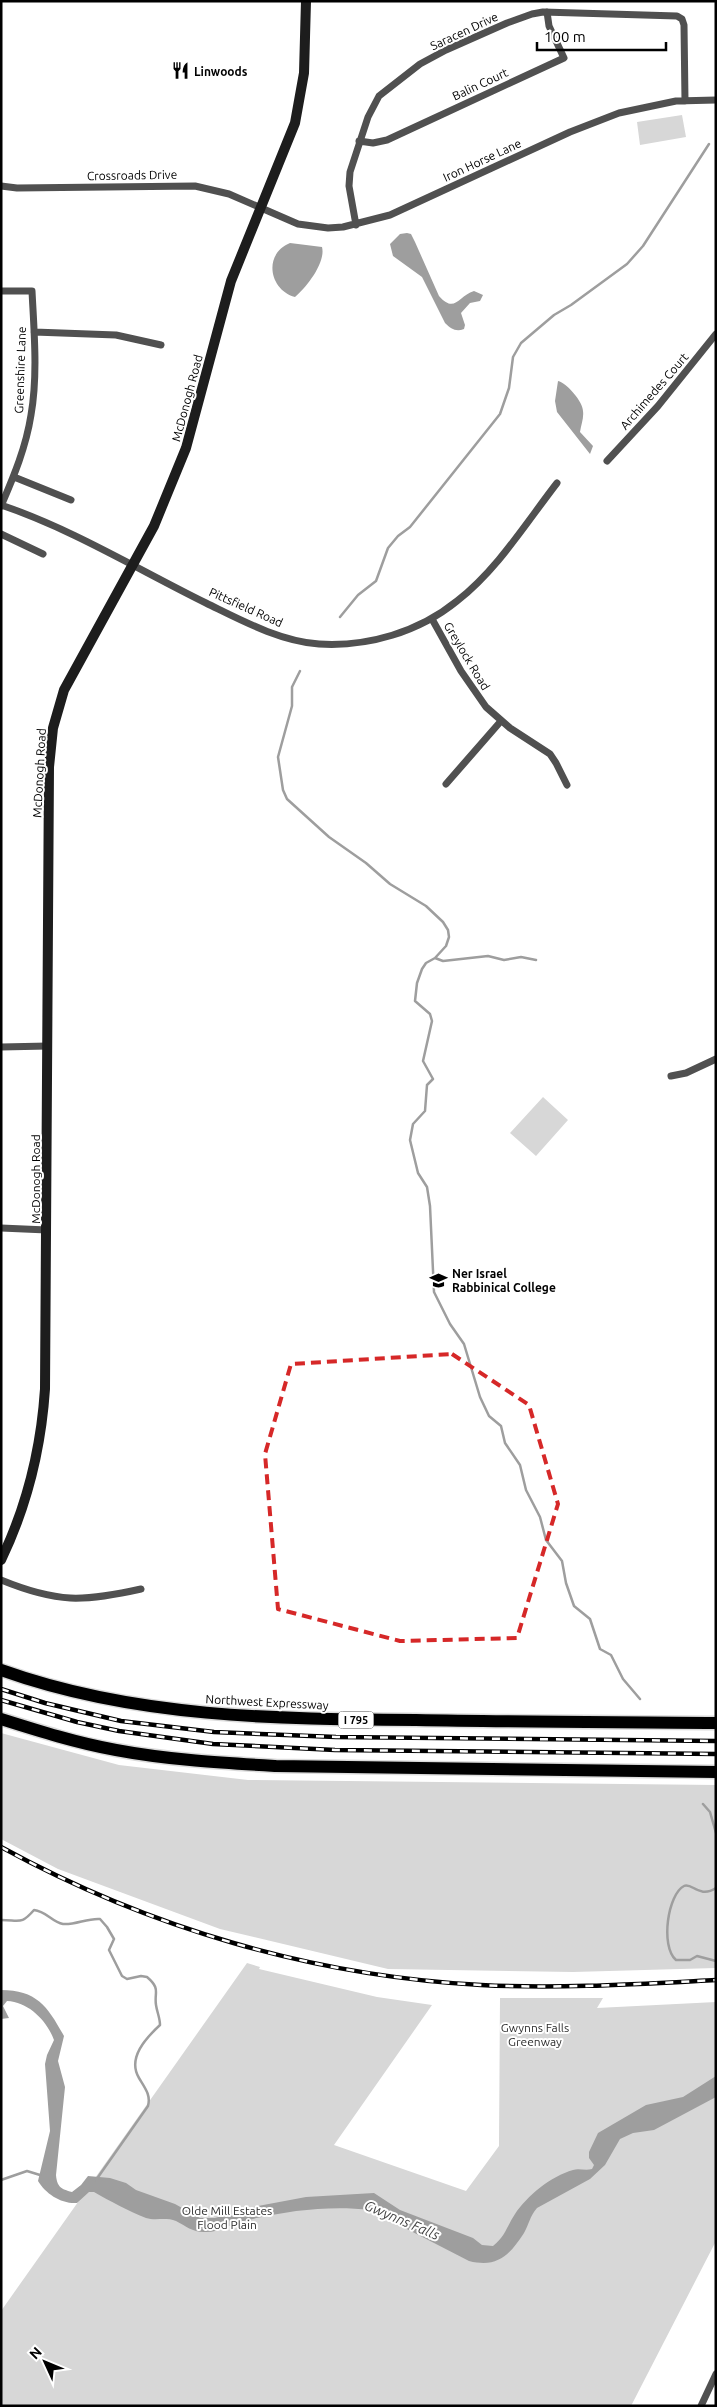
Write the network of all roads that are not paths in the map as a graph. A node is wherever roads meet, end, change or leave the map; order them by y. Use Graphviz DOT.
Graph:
graph roads {
  1 [pos="306,1"];
  2 [pos="548,12"];
  3 [pos="716,100"];
  4 [pos="685,101"];
  5 [pos="359,141"];
  6 [pos="1,186"];
  7 [pos="260,209"];
  8 [pos="356,225"];
  9 [pos="1,291"];
  10 [pos="34,332"];
  11 [pos="716,334"];
  12 [pos="161,346"];
  13 [pos="606,461"];
  14 [pos="14,477"];
  15 [pos="557,483"];
  16 [pos="71,500"];
  17 [pos="1,506"];
  18 [pos="1,534"];
  19 [pos="43,554"];
  20 [pos="133,566"];
  21 [pos="432,619"];
  22 [pos="501,721"];
  23 [pos="446,784"];
  24 [pos="567,785"];
  25 [pos="48,1046"];
  26 [pos="1,1047"];
  27 [pos="716,1059"];
  28 [pos="671,1076"];
  29 [pos="1,1228"];
  30 [pos="47,1230"];
  31 [pos="1,1560"];
  32 [pos="1,1580"];
  33 [pos="141,1589"];
  34 [pos="1,1670"];
  35 [pos="1,1719"];
  36 [pos="716,1723"];
  37 [pos="716,1772"];
  38 [pos="716,2374"];
  39 [pos="701,2406"];
  1 -- 7 [label="main road, McDonogh Road"];
  2 -- 4 [label="street, Saracen Drive"];
  2 -- 5 [label="street, Saracen Drive"];
  2 -- 5 [label="street, Balin Court"];
  3 -- 4 [label="street, Iron Horse Lane"];
  4 -- 8 [label="street, Iron Horse Lane"];
  5 -- 8 [label="street, Saracen Drive"];
  6 -- 7 [label="street, Crossroads Drive"];
  7 -- 8 [label="street, Iron Horse Lane"];
  7 -- 20 [label="main road, McDonogh Road"];
  9 -- 10 [label="street, Greenshire Lane"];
  10 -- 12 [label="street"];
  10 -- 14 [label="street, Greenshire Lane"];
  11 -- 13 [label="street, Archimedes Court"];
  14 -- 16 [label="street"];
  14 -- 17 [label="street, Greenshire Lane"];
  15 -- 21 [label="street, Pittsfield Road"];
  17 -- 20 [label="street, Pittsfield Road"];
  18 -- 19 [label="street"];
  20 -- 21 [label="street, Pittsfield Road"];
  20 -- 25 [label="main road, McDonogh Road"];
  21 -- 22 [label="street, Greylock Road"];
  22 -- 23 [label="street"];
  22 -- 24 [label="street, Greylock Road"];
  25 -- 26 [label="street"];
  25 -- 30 [label="main road, McDonogh Road"];
  27 -- 28 [label="street"];
  29 -- 30 [label="street"];
  30 -- 31 [label="main road, McDonogh Road"];
  32 -- 33 [label="street"];
  34 -- 36 [label="highway, Northwest Expressway / I 795"];
  35 -- 37 [label="highway"];
  38 -- 39 [label="street"];
}
